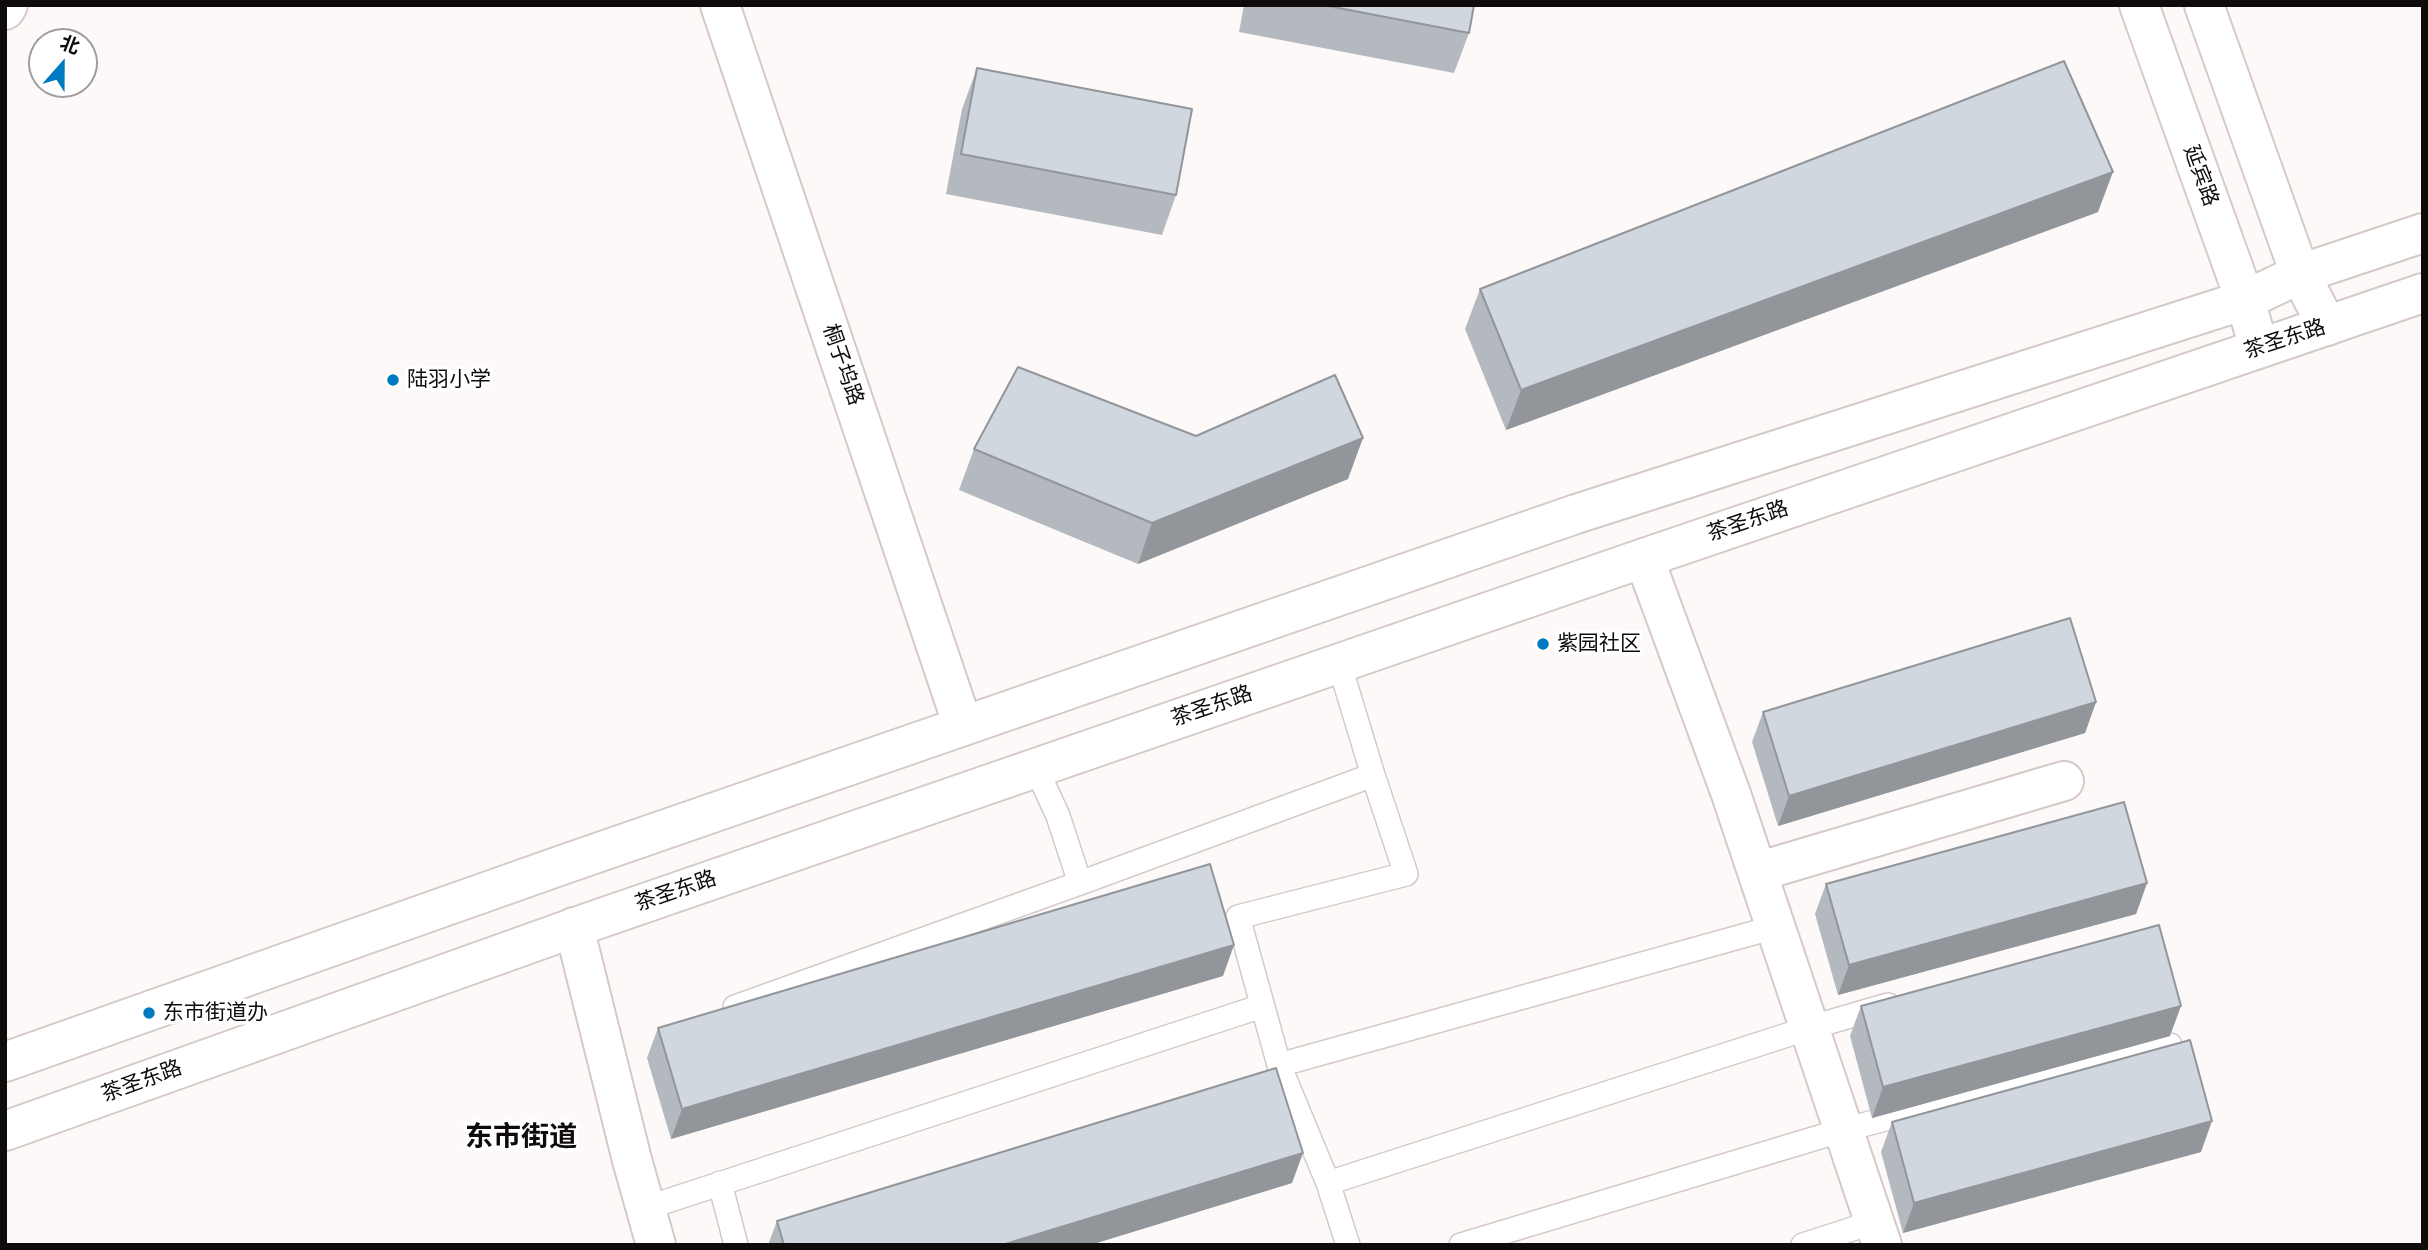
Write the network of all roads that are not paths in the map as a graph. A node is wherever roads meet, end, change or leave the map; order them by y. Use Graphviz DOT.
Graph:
graph roads {
  1 [pos="720,5"];
  2 [pos="2139,5"];
  3 [pos="2204,5"];
  4 [pos="2423,233"];
  5 [pos="2300,274"];
  6 [pos="2423,293"];
  7 [pos="2245,300"];
  8 [pos="2327,326"];
  9 [pos="2259,348"];
  10 [pos="1644,558"];
  11 [pos="1339,663"];
  12 [pos="963,726"];
  13 [pos="1036,768"];
  14 [pos="1373,775"];
  15 [pos="2064,781"];
  16 [pos="1757,872"];
  17 [pos="1080,883"];
  18 [pos="1775,927"];
  19 [pos="575,928"];
  20 [pos="1903,1001"];
  21 [pos="1262,1006"];
  22 [pos="718,1013"];
  23 [pos="1810,1028"];
  24 [pos="2170,1045"];
  25 [pos="5,1062"];
  26 [pos="1279,1065"];
  27 [pos="1843,1130"];
  28 [pos="5,1131"];
  29 [pos="720,1183"];
  30 [pos="1328,1183"];
  31 [pos="646,1208"];
  32 [pos="1878,1233"];
  33 [pos="656,1245"];
  34 [pos="736,1245"];
  35 [pos="1348,1245"];
  36 [pos="1461,1245"];
  37 [pos="1803,1245"];
  1 -- 12 [label="main road, 桐子坞路"];
  2 -- 7 [label="main road, 延宾路"];
  3 -- 5 [label="main road"];
  4 -- 5 [label="main road"];
  5 -- 7 [label="main road"];
  5 -- 8 [label="main road"];
  6 -- 8 [label="main road, 茶圣东路"];
  7 -- 9 [label="main road, 延宾路"];
  7 -- 12 [label="main road"];
  8 -- 9 [label="main road, 茶圣东路"];
  9 -- 10 [label="main road, 茶圣东路"];
  10 -- 11 [label="main road, 茶圣东路"];
  10 -- 16 [label="main road"];
  11 -- 13 [label="main road, 茶圣东路"];
  11 -- 14 [label="lane"];
  12 -- 25 [label="main road"];
  13 -- 17 [label="lane"];
  13 -- 19 [label="main road, 茶圣东路"];
  14 -- 17 [label="lane"];
  14 -- 21 [label="lane"];
  15 -- 16 [label="main road"];
  16 -- 18 [label="main road"];
  17 -- 22 [label="lane"];
  18 -- 23 [label="main road"];
  18 -- 26 [label="lane"];
  19 -- 28 [label="main road, 茶圣东路"];
  19 -- 31 [label="main road"];
  20 -- 23 [label="lane"];
  21 -- 26 [label="lane"];
  21 -- 29 [label="lane"];
  23 -- 27 [label="main road"];
  23 -- 30 [label="lane"];
  24 -- 27 [label="lane"];
  26 -- 30 [label="lane"];
  27 -- 32 [label="main road"];
  27 -- 36 [label="lane"];
  29 -- 31 [label="lane"];
  29 -- 34 [label="lane"];
  30 -- 35 [label="lane"];
  31 -- 33 [label="main road"];
  32 -- 37 [label="lane"];
}
